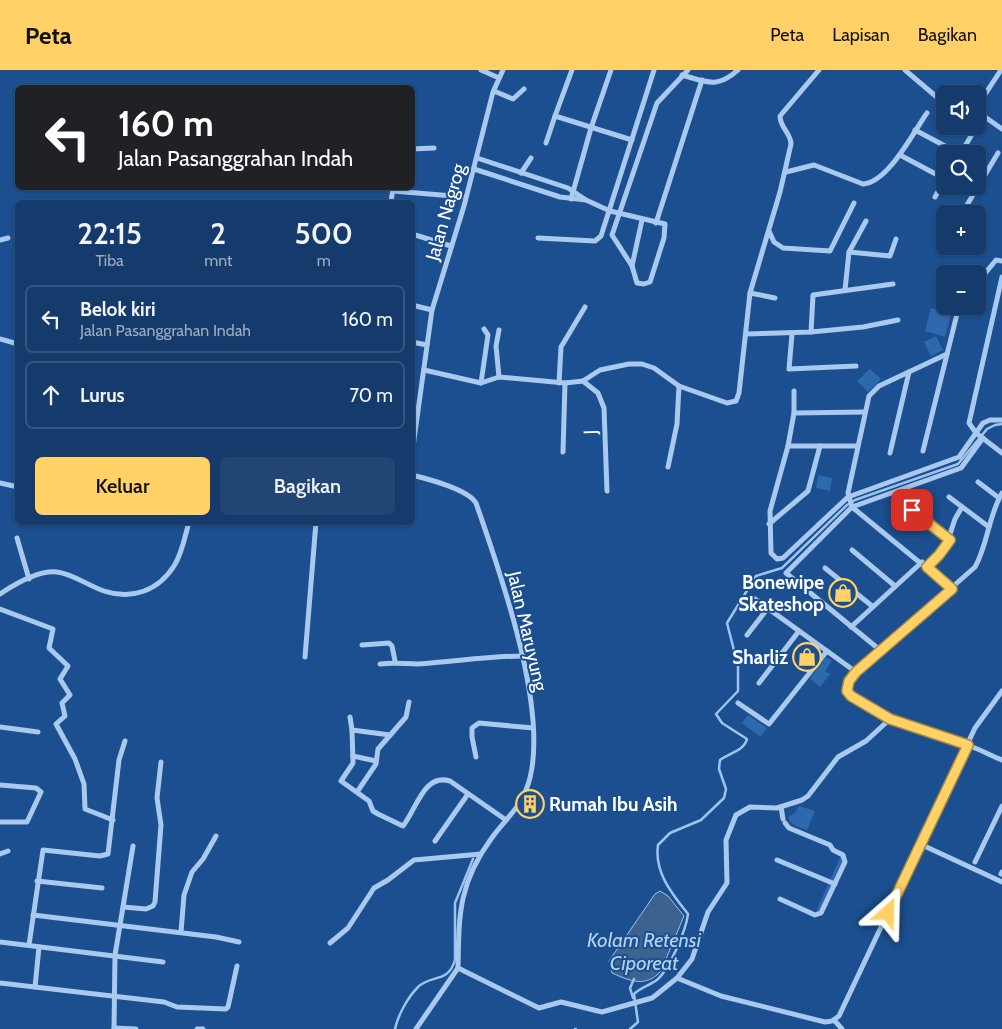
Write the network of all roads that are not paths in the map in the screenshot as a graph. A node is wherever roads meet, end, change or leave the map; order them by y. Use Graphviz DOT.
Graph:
graph roads {
  1 [pos="481,70"];
  2 [pos="502,70"];
  3 [pos="572,70"];
  4 [pos="610,70"];
  5 [pos="654,70"];
  6 [pos="688,70"];
  7 [pos="738,70"];
  8 [pos="819,70"];
  9 [pos="905,70"];
  10 [pos="1001,70"];
  11 [pos="682,75"];
  12 [pos="499,78"];
  13 [pos="702,80"];
  14 [pos="524,89"];
  15 [pos="494,90"];
  16 [pos="986,93"];
  17 [pos="936,96"];
  18 [pos="927,113"];
  19 [pos="555,116"];
  20 [pos="986,118"];
  21 [pos="591,128"];
  22 [pos="1002,129"];
  23 [pos="915,130"];
  24 [pos="971,136"];
  25 [pos="632,140"];
  26 [pos="546,143"];
  27 [pos="945,145"];
  28 [pos="966,145"];
  29 [pos="434,148"];
  30 [pos="415,149"];
  31 [pos="998,153"];
  32 [pos="900,155"];
  33 [pos="477,158"];
  34 [pos="531,158"];
  35 [pos="474,169"];
  36 [pos="786,172"];
  37 [pos="986,172"];
  38 [pos="521,173"];
  39 [pos="936,174"];
  40 [pos="402,190"];
  41 [pos="573,191"];
  42 [pos="466,197"];
  43 [pos="571,199"];
  44 [pos="586,200"];
  45 [pos="854,203"];
  46 [pos="610,211"];
  47 [pos="620,213"];
  48 [pos="642,220"];
  49 [pos="866,221"];
  50 [pos="656,223"];
  51 [pos="769,231"];
  52 [pos="415,235"];
  53 [pos="8,238"];
  54 [pos="538,238"];
  55 [pos="896,239"];
  56 [pos="0,240"];
  57 [pos="451,246"];
  58 [pos="849,252"];
  59 [pos="999,261"];
  60 [pos="632,266"];
  61 [pos="986,274"];
  62 [pos="1002,277"];
  63 [pos="893,284"];
  64 [pos="845,290"];
  65 [pos="750,293"];
  66 [pos="775,298"];
  67 [pos="415,306"];
  68 [pos="584,307"];
  69 [pos="432,310"];
  70 [pos="957,315"];
  71 [pos="898,320"];
  72 [pos="484,330"];
  73 [pos="499,330"];
  74 [pos="812,332"];
  75 [pos="746,334"];
  76 [pos="792,334"];
  77 [pos="0,339"];
  78 [pos="15,343"];
  79 [pos="415,343"];
  80 [pos="427,345"];
  81 [pos="947,354"];
  82 [pos="856,366"];
  83 [pos="424,370"];
  84 [pos="909,372"];
  85 [pos="500,377"];
  86 [pos="583,380"];
  87 [pos="482,383"];
  88 [pos="562,384"];
  89 [pos="679,386"];
  90 [pos="794,391"];
  91 [pos="794,412"];
  92 [pos="865,412"];
  93 [pos="1002,420"];
  94 [pos="415,433"];
  95 [pos="976,433"];
  96 [pos="984,438"];
  97 [pos="788,446"];
  98 [pos="820,446"];
  99 [pos="857,446"];
  100 [pos="923,451"];
  101 [pos="563,452"];
  102 [pos="890,453"];
  103 [pos="1002,453"];
  104 [pos="668,467"];
  105 [pos="415,476"];
  106 [pos="978,482"];
  107 [pos="0,484"];
  108 [pos="15,486"];
  109 [pos="607,491"];
  110 [pos="1001,496"];
  111 [pos="848,497"];
  112 [pos="949,497"];
  113 [pos="852,507"];
  114 [pos="962,507"];
  115 [pos="912,510"];
  116 [pos="769,524"];
  117 [pos="188,525"];
  118 [pos="316,525"];
  119 [pos="989,527"];
  120 [pos="17,538"];
  121 [pos="950,540"];
  122 [pos="852,550"];
  123 [pos="922,562"];
  124 [pos="927,567"];
  125 [pos="825,568"];
  126 [pos="29,578"];
  127 [pos="895,586"];
  128 [pos="952,589"];
  129 [pos="0,594"];
  130 [pos="755,599"];
  131 [pos="872,606"];
  132 [pos="768,608"];
  133 [pos="0,609"];
  134 [pos="851,627"];
  135 [pos="799,631"];
  136 [pos="746,635"];
  137 [pos="362,645"];
  138 [pos="880,650"];
  139 [pos="827,651"];
  140 [pos="523,656"];
  141 [pos="305,657"];
  142 [pos="395,661"];
  143 [pos="380,664"];
  144 [pos="856,672"];
  145 [pos="759,683"];
  146 [pos="1002,691"];
  147 [pos="409,702"];
  148 [pos="738,703"];
  149 [pos="350,717"];
  150 [pos="890,719"];
  151 [pos="0,727"];
  152 [pos="533,728"];
  153 [pos="352,730"];
  154 [pos="38,732"];
  155 [pos="390,735"];
  156 [pos="125,741"];
  157 [pos="968,745"];
  158 [pos="354,756"];
  159 [pos="476,757"];
  160 [pos="1002,760"];
  161 [pos="376,761"];
  162 [pos="161,762"];
  163 [pos="0,785"];
  164 [pos="358,792"];
  165 [pos="468,794"];
  166 [pos="1002,806"];
  167 [pos="781,807"];
  168 [pos="113,820"];
  169 [pos="506,820"];
  170 [pos="0,822"];
  171 [pos="216,836"];
  172 [pos="435,841"];
  173 [pos="920,844"];
  174 [pos="132,846"];
  175 [pos="8,851"];
  176 [pos="0,854"];
  177 [pos="481,854"];
  178 [pos="777,860"];
  179 [pos="975,862"];
  180 [pos="37,881"];
  181 [pos="1002,882"];
  182 [pos="835,884"];
  183 [pos="102,888"];
  184 [pos="780,899"];
  185 [pos="123,906"];
  186 [pos="33,915"];
  187 [pos="120,925"];
  188 [pos="181,932"];
  189 [pos="0,942"];
  190 [pos="239,942"];
  191 [pos="330,943"];
  192 [pos="28,946"];
  193 [pos="39,947"];
  194 [pos="115,955"];
  195 [pos="163,962"];
  196 [pos="236,966"];
  197 [pos="458,968"];
  198 [pos="677,978"];
  199 [pos="0,983"];
  200 [pos="35,987"];
  201 [pos="114,996"];
  202 [pos="834,1020"];
  203 [pos="114,1028"];
  204 [pos="136,1029"];
  205 [pos="197,1029"];
  206 [pos="204,1029"];
  207 [pos="416,1029"];
  208 [pos="842,1029"];
  1 -- 12 [label="street"];
  2 -- 12 [label="street, Jalan Nagrog"];
  3 -- 19 [label="street"];
  4 -- 21 [label="street"];
  5 -- 25 [label="street"];
  6 -- 11 [label="street"];
  7 -- 13 [label="street"];
  8 -- 36 [label="street"];
  9 -- 17 [label="street"];
  10 -- 16 [label="street"];
  11 -- 13 [label="street"];
  11 -- 47 [label="street"];
  12 -- 15 [label="street, Jalan Nagrog"];
  13 -- 50 [label="street"];
  14 -- 15 [label="street"];
  15 -- 33 [label="street, Jalan Nagrog"];
  18 -- 23 [label="street"];
  19 -- 21 [label="street"];
  19 -- 26 [label="street"];
  20 -- 22 [label="street"];
  21 -- 25 [label="street"];
  21 -- 41 [label="street"];
  23 -- 27 [label="street"];
  23 -- 32 [label="street"];
  24 -- 28 [label="street"];
  25 -- 46 [label="street"];
  29 -- 30 [label="street"];
  31 -- 37 [label="street"];
  32 -- 36 [label="street"];
  32 -- 39 [label="street"];
  33 -- 35 [label="street, Jalan Nagrog"];
  33 -- 38 [label="street"];
  34 -- 38 [label="street"];
  35 -- 42 [label="street, Jalan Nagrog"];
  35 -- 43 [label="street"];
  36 -- 51 [label="street"];
  38 -- 41 [label="street"];
  40 -- 42 [label="street"];
  41 -- 43 [label="street"];
  41 -- 44 [label="street"];
  42 -- 57 [label="street, Jalan Nagrog"];
  43 -- 44 [label="street"];
  44 -- 46 [label="street"];
  45 -- 51 [label="street"];
  46 -- 47 [label="street"];
  46 -- 54 [label="street"];
  47 -- 48 [label="street"];
  47 -- 60 [label="street"];
  48 -- 50 [label="street"];
  48 -- 60 [label="street"];
  49 -- 58 [label="street"];
  50 -- 60 [label="street"];
  51 -- 65 [label="street"];
  52 -- 57 [label="street"];
  53 -- 56 [label="street"];
  55 -- 58 [label="street"];
  57 -- 69 [label="street, Jalan Nagrog"];
  58 -- 64 [label="street"];
  59 -- 61 [label="street"];
  62 -- 95 [label="street"];
  63 -- 64 [label="street"];
  64 -- 74 [label="street"];
  65 -- 66 [label="street"];
  65 -- 75 [label="street"];
  67 -- 69 [label="street"];
  68 -- 88 [label="street"];
  69 -- 80 [label="street, Jalan Nagrog"];
  70 -- 81 [label="street"];
  71 -- 74 [label="street"];
  72 -- 87 [label="street"];
  73 -- 85 [label="street"];
  74 -- 76 [label="street"];
  75 -- 76 [label="street"];
  75 -- 89 [label="street"];
  76 -- 82 [label="street"];
  77 -- 78 [label="street"];
  79 -- 80 [label="street"];
  80 -- 83 [label="street, Jalan Nagrog"];
  81 -- 84 [label="street"];
  81 -- 100 [label="street"];
  83 -- 87 [label="street"];
  83 -- 94 [label="street, Jalan Nagrog"];
  84 -- 92 [label="street"];
  84 -- 102 [label="street"];
  85 -- 87 [label="street"];
  85 -- 88 [label="street"];
  86 -- 88 [label="street"];
  86 -- 89 [label="street"];
  86 -- 109 [label="street, J"];
  88 -- 101 [label="street"];
  89 -- 104 [label="street"];
  90 -- 91 [label="street"];
  91 -- 92 [label="street"];
  91 -- 97 [label="street"];
  92 -- 99 [label="street"];
  93 -- 95 [label="street"];
  95 -- 96 [label="street"];
  95 -- 111 [label="street"];
  96 -- 103 [label="street"];
  96 -- 113 [label="street"];
  97 -- 98 [label="street"];
  97 -- 116 [label="street"];
  98 -- 99 [label="street"];
  98 -- 116 [label="street"];
  99 -- 111 [label="street"];
  105 -- 140 [label="street, Jalan Maruyung"];
  106 -- 110 [label="street"];
  107 -- 108 [label="street"];
  110 -- 119 [label="street"];
  111 -- 113 [label="street"];
  111 -- 116 [label="street"];
  112 -- 114 [label="street"];
  113 -- 123 [label="street"];
  113 -- 134 [label="street"];
  114 -- 119 [label="street"];
  114 -- 121 [label="street"];
  115 -- 121 [label="street"];
  117 -- 126 [label="street"];
  118 -- 141 [label="street"];
  119 -- 128 [label="street"];
  120 -- 126 [label="street"];
  121 -- 124 [label="street"];
  122 -- 127 [label="street"];
  123 -- 124 [label="street"];
  123 -- 127 [label="street"];
  124 -- 128 [label="street"];
  125 -- 131 [label="street"];
  126 -- 129 [label="street"];
  127 -- 131 [label="street"];
  128 -- 138 [label="street"];
  130 -- 132 [label="street"];
  131 -- 134 [label="street"];
  132 -- 135 [label="street"];
  132 -- 136 [label="street"];
  133 -- 168 [label="street"];
  134 -- 138 [label="street"];
  135 -- 139 [label="street"];
  135 -- 145 [label="street"];
  137 -- 142 [label="street"];
  138 -- 144 [label="street"];
  139 -- 144 [label="street"];
  139 -- 148 [label="street"];
  140 -- 142 [label="street"];
  140 -- 152 [label="street, Jalan Maruyung"];
  142 -- 143 [label="street"];
  144 -- 150 [label="street"];
  146 -- 157 [label="street"];
  147 -- 155 [label="street"];
  149 -- 153 [label="street"];
  150 -- 157 [label="street"];
  150 -- 167 [label="street"];
  151 -- 154 [label="street"];
  152 -- 159 [label="street"];
  152 -- 169 [label="street, Jalan Maruyung"];
  153 -- 155 [label="street"];
  153 -- 158 [label="street"];
  155 -- 161 [label="street"];
  156 -- 168 [label="street"];
  157 -- 160 [label="street"];
  157 -- 173 [label="street"];
  158 -- 161 [label="street"];
  158 -- 164 [label="street"];
  161 -- 164 [label="street"];
  162 -- 185 [label="street"];
  163 -- 170 [label="street"];
  164 -- 165 [label="street"];
  165 -- 169 [label="street"];
  165 -- 172 [label="street"];
  166 -- 179 [label="street"];
  167 -- 182 [label="street"];
  167 -- 198 [label="street"];
  168 -- 180 [label="street"];
  169 -- 177 [label="street, Jalan Maruyung"];
  171 -- 188 [label="street"];
  173 -- 181 [label="street"];
  173 -- 202 [label="street"];
  174 -- 185 [label="street"];
  175 -- 176 [label="street"];
  177 -- 191 [label="street"];
  177 -- 197 [label="street, Jalan Maruyung"];
  178 -- 182 [label="street"];
  180 -- 183 [label="street"];
  180 -- 186 [label="street"];
  182 -- 184 [label="street"];
  185 -- 187 [label="street"];
  186 -- 187 [label="street"];
  186 -- 192 [label="street"];
  187 -- 188 [label="street"];
  187 -- 194 [label="street"];
  188 -- 190 [label="street"];
  189 -- 192 [label="street"];
  192 -- 193 [label="street"];
  193 -- 194 [label="street"];
  193 -- 200 [label="street"];
  194 -- 195 [label="street"];
  194 -- 201 [label="street"];
  196 -- 201 [label="street"];
  197 -- 198 [label="street"];
  197 -- 207 [label="street"];
  198 -- 202 [label="street"];
  199 -- 200 [label="street"];
  200 -- 201 [label="street"];
  201 -- 203 [label="street"];
  202 -- 208 [label="street"];
  203 -- 204 [label="street"];
  205 -- 206 [label="street"];
}
